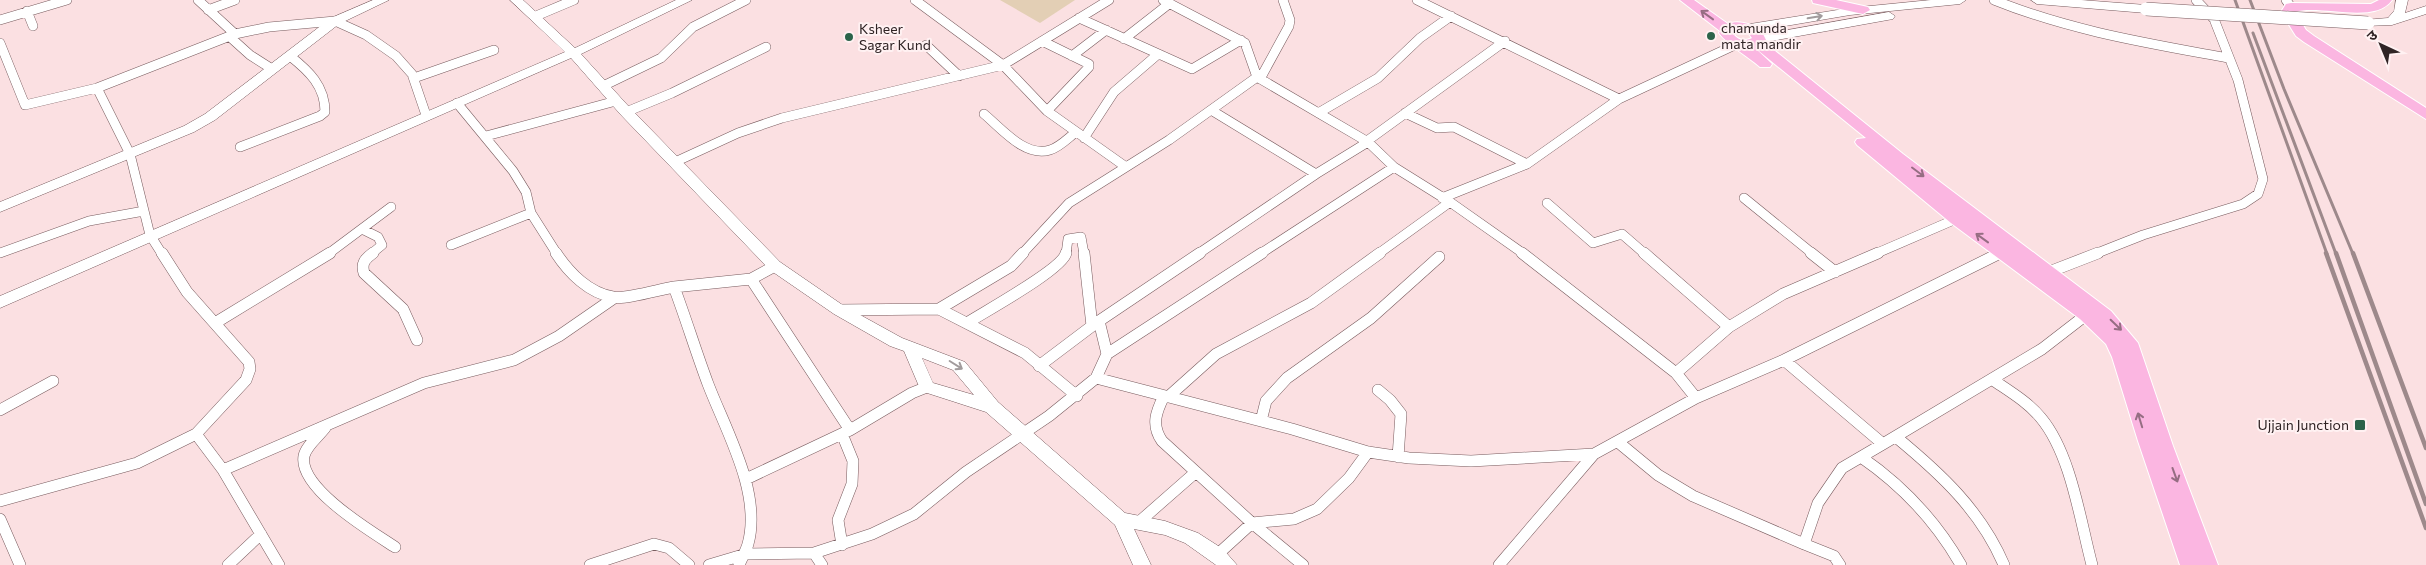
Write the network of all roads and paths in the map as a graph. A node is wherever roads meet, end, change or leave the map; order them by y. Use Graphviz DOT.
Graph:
graph roads {
  1 [pos="28,0"];
  2 [pos="67,0"];
  3 [pos="198,0"];
  4 [pos="234,0"];
  5 [pos="383,0"];
  6 [pos="516,0"];
  7 [pos="574,0"];
  8 [pos="686,0"];
  9 [pos="746,0"];
  10 [pos="915,0"];
  11 [pos="1109,0"];
  12 [pos="1283,0"];
  13 [pos="1417,0"];
  14 [pos="1686,0"];
  15 [pos="1704,0"];
  16 [pos="1818,0"];
  17 [pos="1960,0"];
  18 [pos="1994,0"];
  19 [pos="2037,0"];
  20 [pos="2196,0"];
  21 [pos="2386,0"];
  22 [pos="2402,0"];
  23 [pos="1166,2"];
  24 [pos="2288,4"];
  25 [pos="1916,7"];
  26 [pos="208,10"];
  27 [pos="1864,10"];
  28 [pos="2426,10"];
  29 [pos="29,11"];
  30 [pos="536,16"];
  31 [pos="1451,16"];
  32 [pos="1079,18"];
  33 [pos="0,20"];
  34 [pos="2392,20"];
  35 [pos="335,21"];
  36 [pos="33,26"];
  37 [pos="1106,30"];
  38 [pos="233,36"];
  39 [pos="1745,36"];
  40 [pos="1124,39"];
  41 [pos="1241,40"];
  42 [pos="1042,41"];
  43 [pos="1505,41"];
  44 [pos="0,43"];
  45 [pos="926,45"];
  46 [pos="766,47"];
  47 [pos="494,50"];
  48 [pos="574,53"];
  49 [pos="1158,55"];
  50 [pos="290,56"];
  51 [pos="1072,56"];
  52 [pos="2228,58"];
  53 [pos="1003,65"];
  54 [pos="272,69"];
  55 [pos="959,76"];
  56 [pos="414,78"];
  57 [pos="1259,78"];
  58 [pos="602,86"];
  59 [pos="97,88"];
  60 [pos="1618,98"];
  61 [pos="616,101"];
  62 [pos="457,103"];
  63 [pos="1211,110"];
  64 [pos="1047,111"];
  65 [pos="626,112"];
  66 [pos="1320,112"];
  67 [pos="1404,113"];
  68 [pos="984,114"];
  69 [pos="2426,114"];
  70 [pos="426,115"];
  71 [pos="1080,135"];
  72 [pos="486,136"];
  73 [pos="1367,141"];
  74 [pos="240,147"];
  75 [pos="130,154"];
  76 [pos="675,162"];
  77 [pos="1527,164"];
  78 [pos="1126,167"];
  79 [pos="1394,167"];
  80 [pos="1316,174"];
  81 [pos="1744,198"];
  82 [pos="1446,200"];
  83 [pos="1547,203"];
  84 [pos="0,207"];
  85 [pos="391,207"];
  86 [pos="144,211"];
  87 [pos="530,212"];
  88 [pos="1956,219"];
  89 [pos="364,230"];
  90 [pos="150,235"];
  91 [pos="451,245"];
  92 [pos="2009,249"];
  93 [pos="0,253"];
  94 [pos="1439,257"];
  95 [pos="775,266"];
  96 [pos="1834,272"];
  97 [pos="2049,272"];
  98 [pos="750,279"];
  99 [pos="674,287"];
  100 [pos="614,298"];
  101 [pos="0,302"];
  102 [pos="939,309"];
  103 [pos="839,310"];
  104 [pos="2086,315"];
  105 [pos="214,323"];
  106 [pos="966,323"];
  107 [pos="1096,323"];
  108 [pos="1729,327"];
  109 [pos="417,340"];
  110 [pos="910,348"];
  111 [pos="1106,354"];
  112 [pos="1784,360"];
  113 [pos="1039,366"];
  114 [pos="1676,373"];
  115 [pos="1096,378"];
  116 [pos="1993,380"];
  117 [pos="53,381"];
  118 [pos="927,387"];
  119 [pos="1378,390"];
  120 [pos="1077,396"];
  121 [pos="1166,396"];
  122 [pos="1696,398"];
  123 [pos="992,408"];
  124 [pos="0,410"];
  125 [pos="1261,421"];
  126 [pos="326,427"];
  127 [pos="846,432"];
  128 [pos="196,434"];
  129 [pos="1022,436"];
  130 [pos="1896,437"];
  131 [pos="1618,442"];
  132 [pos="1883,444"];
  133 [pos="1368,452"];
  134 [pos="1594,454"];
  135 [pos="1398,457"];
  136 [pos="1861,457"];
  137 [pos="223,470"];
  138 [pos="1196,472"];
  139 [pos="746,479"];
  140 [pos="0,501"];
  141 [pos="0,519"];
  142 [pos="1121,520"];
  143 [pos="1139,522"];
  144 [pos="1252,523"];
  145 [pos="261,534"];
  146 [pos="1804,544"];
  147 [pos="842,545"];
  148 [pos="395,547"];
  149 [pos="814,553"];
  150 [pos="743,560"];
  151 [pos="1223,560"];
  152 [pos="20,565"];
  153 [pos="228,565"];
  154 [pos="279,565"];
  155 [pos="590,565"];
  156 [pos="689,565"];
  157 [pos="709,565"];
  158 [pos="822,565"];
  159 [pos="1142,565"];
  160 [pos="1303,565"];
  161 [pos="1499,565"];
  162 [pos="1840,565"];
  163 [pos="1961,565"];
  164 [pos="2004,565"];
  165 [pos="2092,565"];
  166 [pos="2190,565"];
  167 [pos="2208,565"];
  1 -- 29 [label="street"];
  2 -- 29 [label="street"];
  3 -- 26 [label="street"];
  4 -- 26 [label="street"];
  5 -- 35 [label="street"];
  6 -- 30 [label="street"];
  7 -- 30 [label="street"];
  8 -- 48 [label="street"];
  9 -- 58 [label="street"];
  10 -- 53 [label="street"];
  11 -- 32 [label="street"];
  12 -- 57 [label="street"];
  13 -- 31 [label="street"];
  39 -- 14 [label="main road, one-way"];
  15 -- 39 [label="main road"];
  16 -- 27 [label="main road"];
  17 -- 25 [label="street"];
  18 -- 52 [label="street"];
  19 -- 34 [label="street, bridge"];
  20 -- 52 [label="street"];
  21 -- 24 [label="main road"];
  22 -- 34 [label="street"];
  23 -- 40 [label="street"];
  23 -- 41 [label="street"];
  24 -- 69 [label="main road"];
  25 -- 27 [label="street"];
  25 -- 39 [label="street"];
  26 -- 38 [label="street"];
  39 -- 27 [label="street, one-way"];
  28 -- 34 [label="street"];
  29 -- 33 [label="street"];
  29 -- 36 [label="street"];
  30 -- 48 [label="street"];
  31 -- 43 [label="street"];
  31 -- 66 [label="street"];
  32 -- 37 [label="street"];
  32 -- 42 [label="street"];
  35 -- 38 [label="street"];
  35 -- 50 [label="street"];
  35 -- 56 [label="street"];
  37 -- 40 [label="street"];
  37 -- 51 [label="street"];
  38 -- 54 [label="street"];
  38 -- 59 [label="street"];
  39 -- 60 [label="street"];
  39 -- 88 [label="main road"];
  39 -- 92 [label="main road, one-way"];
  40 -- 49 [label="street"];
  41 -- 49 [label="street"];
  41 -- 57 [label="street"];
  42 -- 51 [label="street"];
  42 -- 53 [label="street"];
  43 -- 60 [label="street"];
  43 -- 67 [label="street"];
  44 -- 59 [label="street"];
  45 -- 55 [label="street"];
  46 -- 65 [label="street"];
  47 -- 56 [label="street"];
  48 -- 58 [label="street"];
  48 -- 62 [label="street"];
  49 -- 71 [label="street"];
  50 -- 54 [label="street"];
  50 -- 74 [label="street"];
  51 -- 64 [label="street"];
  52 -- 97 [label="street"];
  53 -- 55 [label="street"];
  53 -- 64 [label="street"];
  54 -- 75 [label="street"];
  55 -- 76 [label="street"];
  56 -- 70 [label="street"];
  57 -- 63 [label="street"];
  57 -- 66 [label="street"];
  58 -- 61 [label="street"];
  59 -- 75 [label="street"];
  60 -- 77 [label="street"];
  61 -- 65 [label="street"];
  61 -- 72 [label="street"];
  62 -- 70 [label="street"];
  62 -- 72 [label="street"];
  63 -- 78 [label="street"];
  63 -- 80 [label="street"];
  64 -- 71 [label="street"];
  65 -- 76 [label="street"];
  66 -- 73 [label="street"];
  67 -- 73 [label="street"];
  67 -- 77 [label="street"];
  68 -- 71 [label="street"];
  70 -- 90 [label="street"];
  71 -- 78 [label="street"];
  72 -- 87 [label="street"];
  73 -- 79 [label="street"];
  73 -- 80 [label="street"];
  75 -- 84 [label="street"];
  75 -- 86 [label="street"];
  76 -- 95 [label="street"];
  77 -- 82 [label="street"];
  78 -- 102 [label="street"];
  79 -- 82 [label="street"];
  79 -- 111 [label="street"];
  80 -- 107 [label="street"];
  81 -- 96 [label="street"];
  82 -- 114 [label="street"];
  82 -- 121 [label="street"];
  83 -- 108 [label="street"];
  85 -- 89 [label="street"];
  86 -- 90 [label="street"];
  86 -- 93 [label="street"];
  87 -- 91 [label="street"];
  87 -- 100 [label="street"];
  92 -- 88 [label="main road, one-way"];
  88 -- 96 [label="street"];
  89 -- 105 [label="street"];
  89 -- 109 [label="street"];
  90 -- 101 [label="street"];
  90 -- 105 [label="street"];
  92 -- 97 [label="main road"];
  92 -- 104 [label="main road"];
  92 -- 112 [label="street"];
  94 -- 125 [label="street"];
  95 -- 98 [label="street"];
  95 -- 103 [label="street"];
  96 -- 108 [label="street"];
  97 -- 167 [label="main road, one-way"];
  98 -- 99 [label="street"];
  98 -- 127 [label="street"];
  99 -- 100 [label="street"];
  99 -- 139 [label="street"];
  100 -- 126 [label="street"];
  102 -- 103 [label="street"];
  102 -- 106 [label="street"];
  103 -- 110 [label="street"];
  104 -- 116 [label="street"];
  166 -- 104 [label="main road, one-way"];
  105 -- 128 [label="street"];
  106 -- 107 [label="street"];
  106 -- 113 [label="street"];
  107 -- 111 [label="street"];
  107 -- 113 [label="street"];
  108 -- 114 [label="street"];
  110 -- 118 [label="street"];
  110 -- 123 [label="street, one-way"];
  111 -- 115 [label="street"];
  112 -- 122 [label="street"];
  112 -- 132 [label="street"];
  113 -- 120 [label="street"];
  114 -- 122 [label="street"];
  115 -- 120 [label="street"];
  115 -- 121 [label="street"];
  116 -- 130 [label="street"];
  116 -- 165 [label="street"];
  117 -- 124 [label="street"];
  118 -- 123 [label="street"];
  118 -- 127 [label="street"];
  119 -- 135 [label="street"];
  120 -- 129 [label="street"];
  121 -- 125 [label="street"];
  121 -- 138 [label="street"];
  122 -- 131 [label="street"];
  123 -- 129 [label="street"];
  125 -- 133 [label="street"];
  126 -- 137 [label="street"];
  126 -- 148 [label="street"];
  127 -- 139 [label="street"];
  127 -- 147 [label="street"];
  128 -- 137 [label="street"];
  128 -- 140 [label="street"];
  129 -- 142 [label="street"];
  129 -- 147 [label="street"];
  130 -- 132 [label="street"];
  130 -- 164 [label="street"];
  131 -- 134 [label="street"];
  131 -- 146 [label="street"];
  132 -- 136 [label="street"];
  133 -- 135 [label="street"];
  133 -- 144 [label="street"];
  134 -- 135 [label="street"];
  134 -- 161 [label="street"];
  136 -- 146 [label="street"];
  136 -- 163 [label="street"];
  137 -- 145 [label="street"];
  138 -- 143 [label="street"];
  138 -- 144 [label="street"];
  139 -- 150 [label="street"];
  141 -- 152 [label="street"];
  142 -- 143 [label="street"];
  142 -- 159 [label="street"];
  143 -- 151 [label="street"];
  144 -- 151 [label="street"];
  144 -- 160 [label="street"];
  145 -- 153 [label="street"];
  145 -- 154 [label="street"];
  146 -- 162 [label="street"];
  147 -- 149 [label="street"];
  149 -- 150 [label="street"];
  149 -- 158 [label="street"];
  150 -- 157 [label="street"];
  155 -- 156 [label="street"];
}
